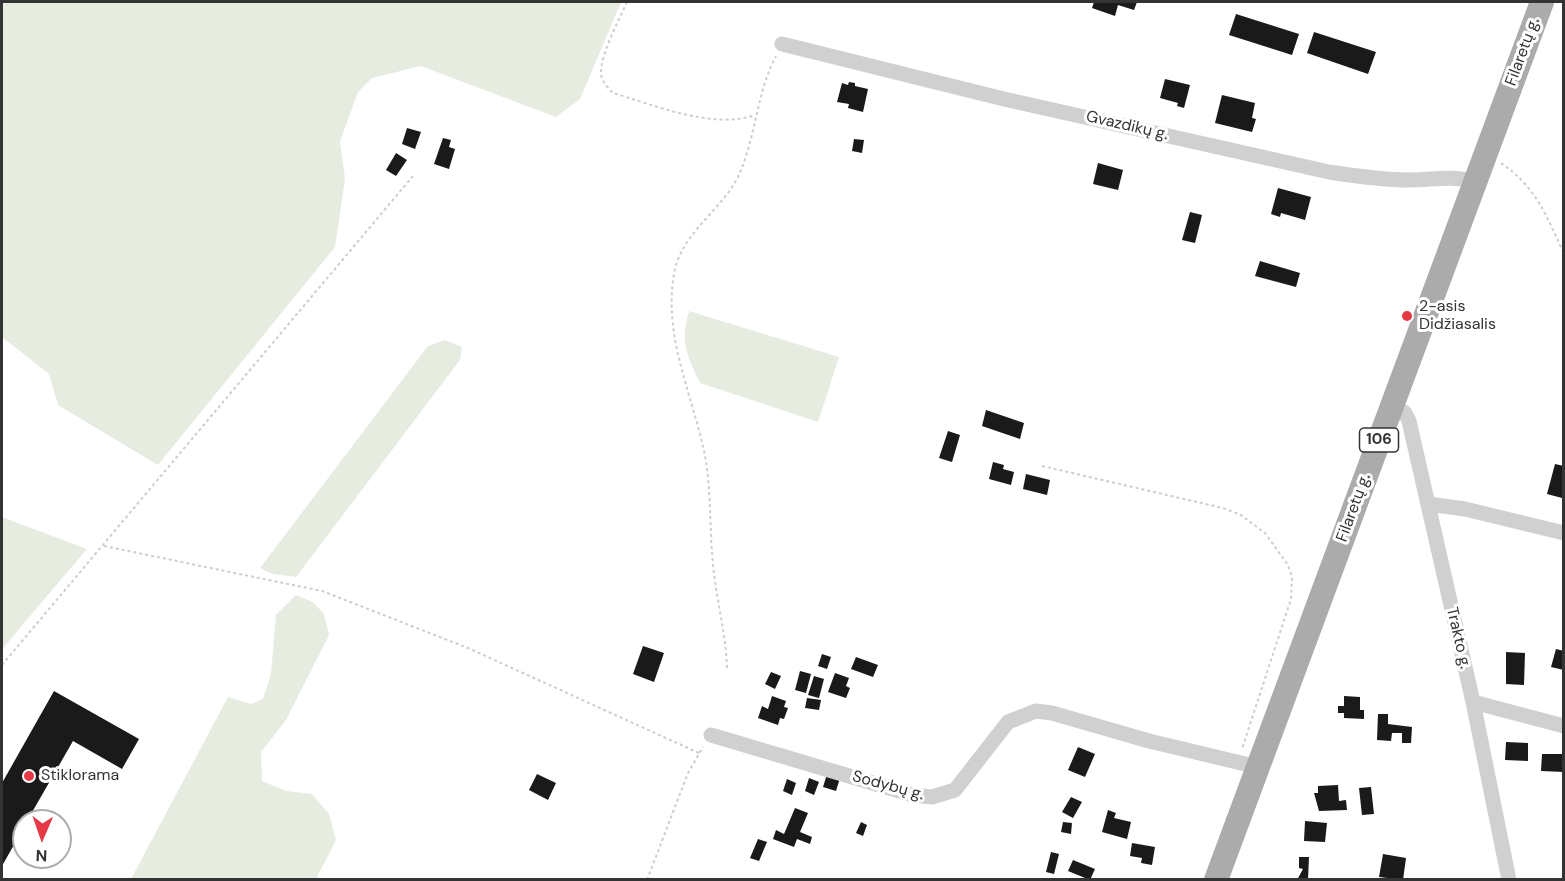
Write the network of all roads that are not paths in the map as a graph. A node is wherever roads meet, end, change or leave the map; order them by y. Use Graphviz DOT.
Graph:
graph roads {
  1 [pos="1542,2"];
  2 [pos="782,44"];
  3 [pos="1475,182"];
  4 [pos="1392,405"];
  5 [pos="1428,504"];
  6 [pos="1563,533"];
  7 [pos="1473,702"];
  8 [pos="1563,726"];
  9 [pos="711,735"];
  10 [pos="1248,765"];
  11 [pos="1216,879"];
  12 [pos="1509,879"];
  1 -- 3 [label="main road, Filaretų g. / 106"];
  2 -- 3 [label="street, Gvazdikų g."];
  3 -- 4 [label="main road, Filaretų g. / 106"];
  4 -- 5 [label="street, Trakto g."];
  4 -- 10 [label="main road, Filaretų g. / 106"];
  5 -- 6 [label="street"];
  5 -- 7 [label="street, Trakto g."];
  7 -- 8 [label="street"];
  7 -- 12 [label="street, Trakto g."];
  9 -- 10 [label="street, Sodybų g."];
  10 -- 11 [label="main road, Filaretų g. / 106"];
}
